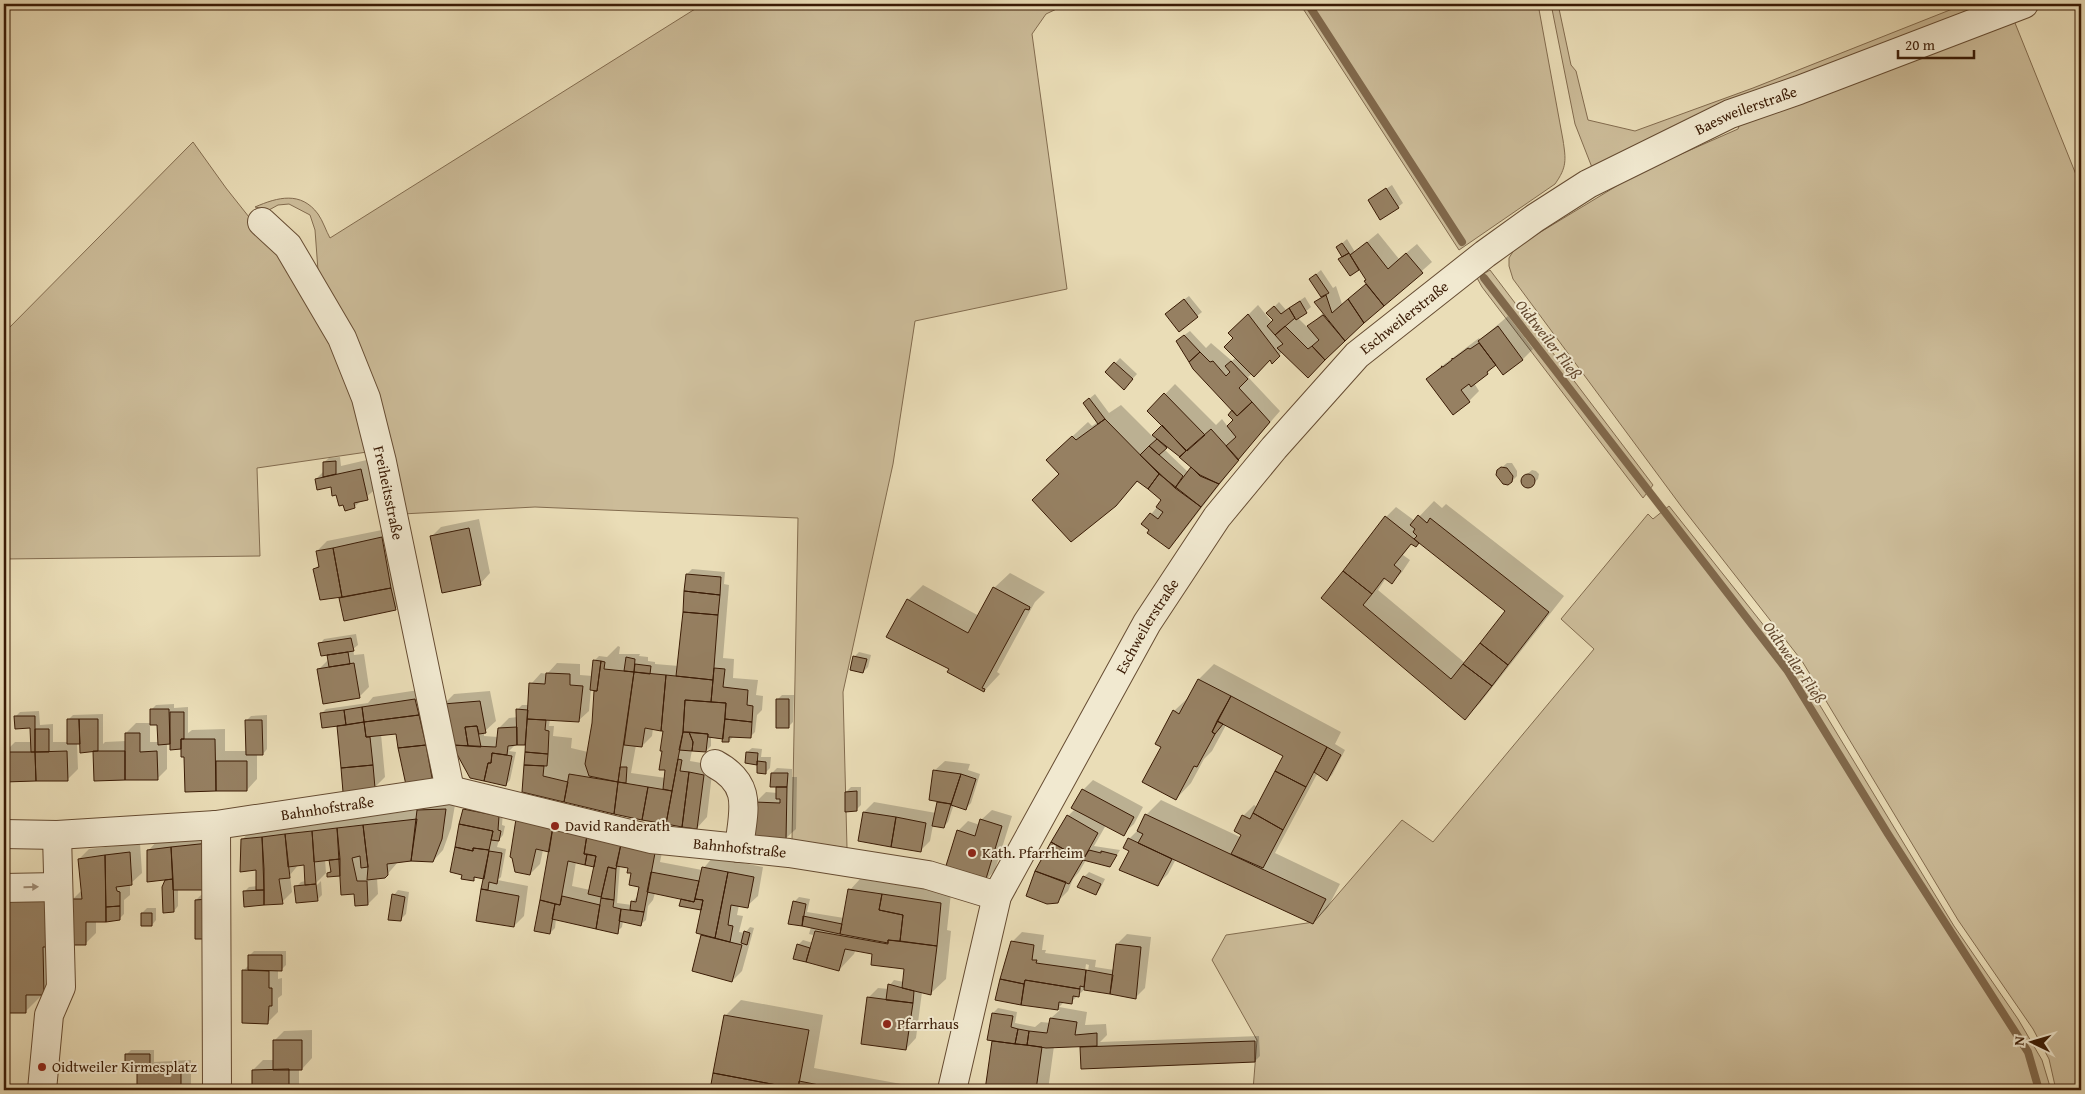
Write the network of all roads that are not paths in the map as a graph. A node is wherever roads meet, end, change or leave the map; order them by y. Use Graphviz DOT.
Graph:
graph roads {
  1 [pos="2024,4"];
  2 [pos="262,222"];
  3 [pos="1485,254"];
  4 [pos="715,764"];
  5 [pos="450,790"];
  6 [pos="216,825"];
  7 [pos="4,834"];
  8 [pos="57,834"];
  9 [pos="739,848"];
  10 [pos="58,887"];
  11 [pos="4,888"];
  12 [pos="997,896"];
  13 [pos="42,1090"];
  14 [pos="217,1090"];
  15 [pos="952,1090"];
  1 -- 3 [label="street, Baesweilerstraße"];
  2 -- 5 [label="street, Freiheitsstraße"];
  3 -- 12 [label="street, Eschweilerstraße"];
  4 -- 9 [label="street"];
  5 -- 6 [label="street, Bahnhofstraße"];
  5 -- 9 [label="street, Bahnhofstraße"];
  6 -- 8 [label="street, Bahnhofstraße"];
  6 -- 14 [label="street"];
  7 -- 8 [label="street, Bahnhofstraße"];
  8 -- 10 [label="street"];
  9 -- 12 [label="street, Bahnhofstraße"];
  11 -- 10 [label="street, one-way"];
  10 -- 13 [label="street"];
  12 -- 15 [label="street, Eschweilerstraße"];
}
